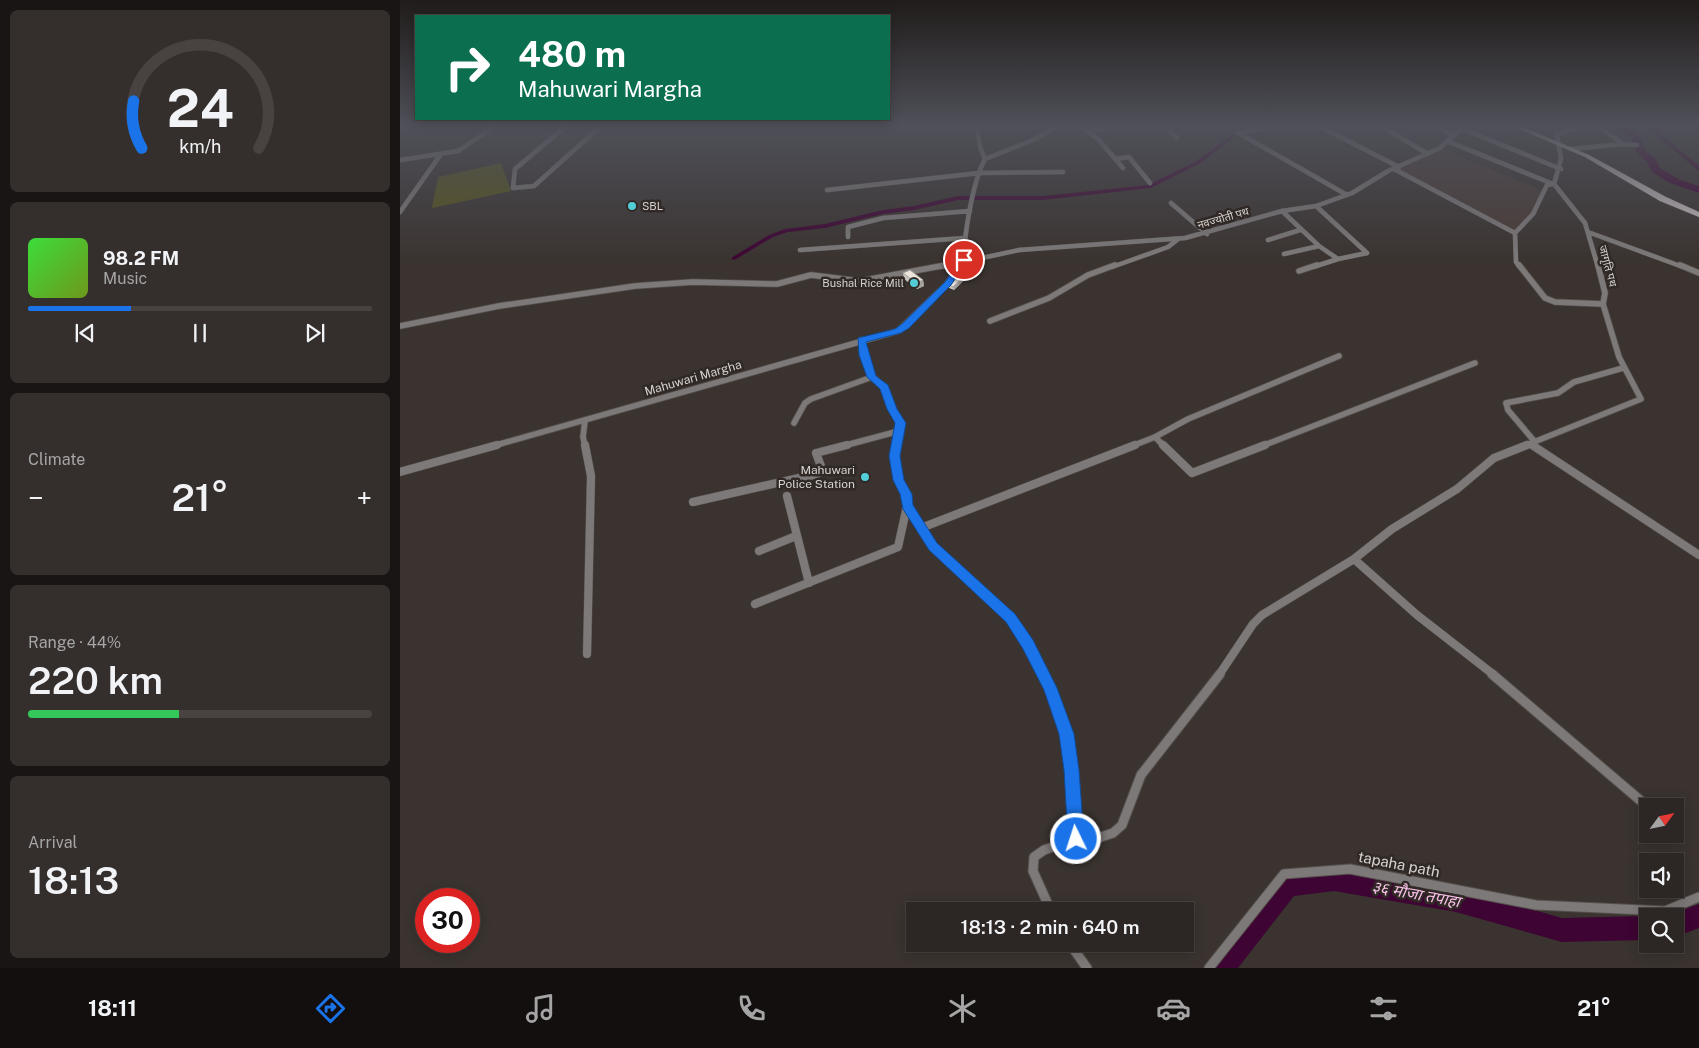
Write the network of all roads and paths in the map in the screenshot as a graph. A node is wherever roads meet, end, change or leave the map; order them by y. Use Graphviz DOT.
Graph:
graph roads {
  1 [pos="429,171"];
  2 [pos="514,171"];
  3 [pos="551,171"];
  4 [pos="1140,171"];
  5 [pos="1305,171"];
  6 [pos="1390,171"];
  7 [pos="1402,171"];
  8 [pos="1521,171"];
  9 [pos="1560,171"];
  10 [pos="1615,171"];
  11 [pos="1063,172"];
  12 [pos="979,173"];
  13 [pos="1150,183"];
  14 [pos="1554,184"];
  15 [pos="827,190"];
  16 [pos="1347,195"];
  17 [pos="1171,203"];
  18 [pos="1316,206"];
  19 [pos="1282,211"];
  20 [pos="400,212"];
  21 [pos="970,212"];
  22 [pos="1699,215"];
  23 [pos="1300,230"];
  24 [pos="1588,232"];
  25 [pos="1515,233"];
  26 [pos="1207,234"];
  27 [pos="848,237"];
  28 [pos="965,238"];
  29 [pos="1177,240"];
  30 [pos="1268,240"];
  31 [pos="1319,246"];
  32 [pos="800,250"];
  33 [pos="1284,254"];
  34 [pos="1338,259"];
  35 [pos="964,260"];
  36 [pos="1299,271"];
  37 [pos="1699,273"];
  38 [pos="1603,304"];
  39 [pos="990,321"];
  40 [pos="400,326"];
  41 [pos="861,340"];
  42 [pos="1338,356"];
  43 [pos="1475,363"];
  44 [pos="1623,368"];
  45 [pos="872,377"];
  46 [pos="585,420"];
  47 [pos="794,423"];
  48 [pos="899,431"];
  49 [pos="1156,437"];
  50 [pos="1533,443"];
  51 [pos="400,472"];
  52 [pos="787,496"];
  53 [pos="693,502"];
  54 [pos="907,506"];
  55 [pos="921,528"];
  56 [pos="796,536"];
  57 [pos="759,551"];
  58 [pos="1699,555"];
  59 [pos="1354,559"];
  60 [pos="809,583"];
  61 [pos="755,604"];
  62 [pos="587,654"];
  63 [pos="1639,799"];
  64 [pos="1076,839"];
  65 [pos="1699,897"];
  66 [pos="1047,902"];
  67 [pos="1076,952"];
  68 [pos="1087,968"];
  69 [pos="1209,968"];
  1 -- 20 [label="street"];
  2 -- 3 [label="street"];
  4 -- 13 [label="street"];
  5 -- 16 [label="street"];
  6 -- 16 [label="street, नवज्योती पथ"];
  7 -- 25 [label="street"];
  8 -- 14 [label="street"];
  9 -- 14 [label="street"];
  10 -- 22 [label="main road"];
  11 -- 12 [label="street"];
  12 -- 15 [label="street"];
  12 -- 21 [label="street"];
  14 -- 24 [label="street, जागृति पथ"];
  14 -- 25 [label="street"];
  16 -- 18 [label="street, नवज्योती पथ"];
  17 -- 26 [label="street"];
  18 -- 19 [label="street, नवज्योती पथ"];
  18 -- 34 [label="street"];
  19 -- 23 [label="street"];
  19 -- 26 [label="street, नवज्योती पथ"];
  21 -- 27 [label="street"];
  21 -- 28 [label="street"];
  23 -- 30 [label="street"];
  23 -- 31 [label="street"];
  24 -- 37 [label="street"];
  24 -- 38 [label="street, जागृति पथ"];
  25 -- 38 [label="street"];
  26 -- 29 [label="street, नवज्योती पथ"];
  28 -- 32 [label="street"];
  28 -- 35 [label="street"];
  29 -- 35 [label="street, नवज्योती पथ"];
  29 -- 39 [label="street"];
  31 -- 33 [label="street"];
  31 -- 34 [label="street"];
  34 -- 36 [label="street"];
  35 -- 40 [label="street, नवज्योती पथ"];
  35 -- 41 [label="street, Mahuwari Margha"];
  38 -- 44 [label="street, जागृति पथ"];
  41 -- 45 [label="street"];
  41 -- 46 [label="street, Mahuwari Margha"];
  42 -- 49 [label="street"];
  43 -- 49 [label="street"];
  44 -- 50 [label="street, जागृति पथ"];
  44 -- 50 [label="street"];
  45 -- 47 [label="street"];
  45 -- 48 [label="street"];
  46 -- 51 [label="street, Mahuwari Margha"];
  46 -- 62 [label="street"];
  48 -- 53 [label="street"];
  48 -- 54 [label="street"];
  49 -- 55 [label="street"];
  50 -- 58 [label="street"];
  50 -- 59 [label="street"];
  52 -- 56 [label="street"];
  54 -- 55 [label="street"];
  54 -- 60 [label="street"];
  55 -- 64 [label="street"];
  56 -- 57 [label="street"];
  56 -- 60 [label="street"];
  59 -- 63 [label="street"];
  59 -- 64 [label="street"];
  60 -- 61 [label="street"];
  64 -- 66 [label="street"];
  65 -- 69 [label="street, tapaha path"];
  67 -- 68 [label="street"];
}
